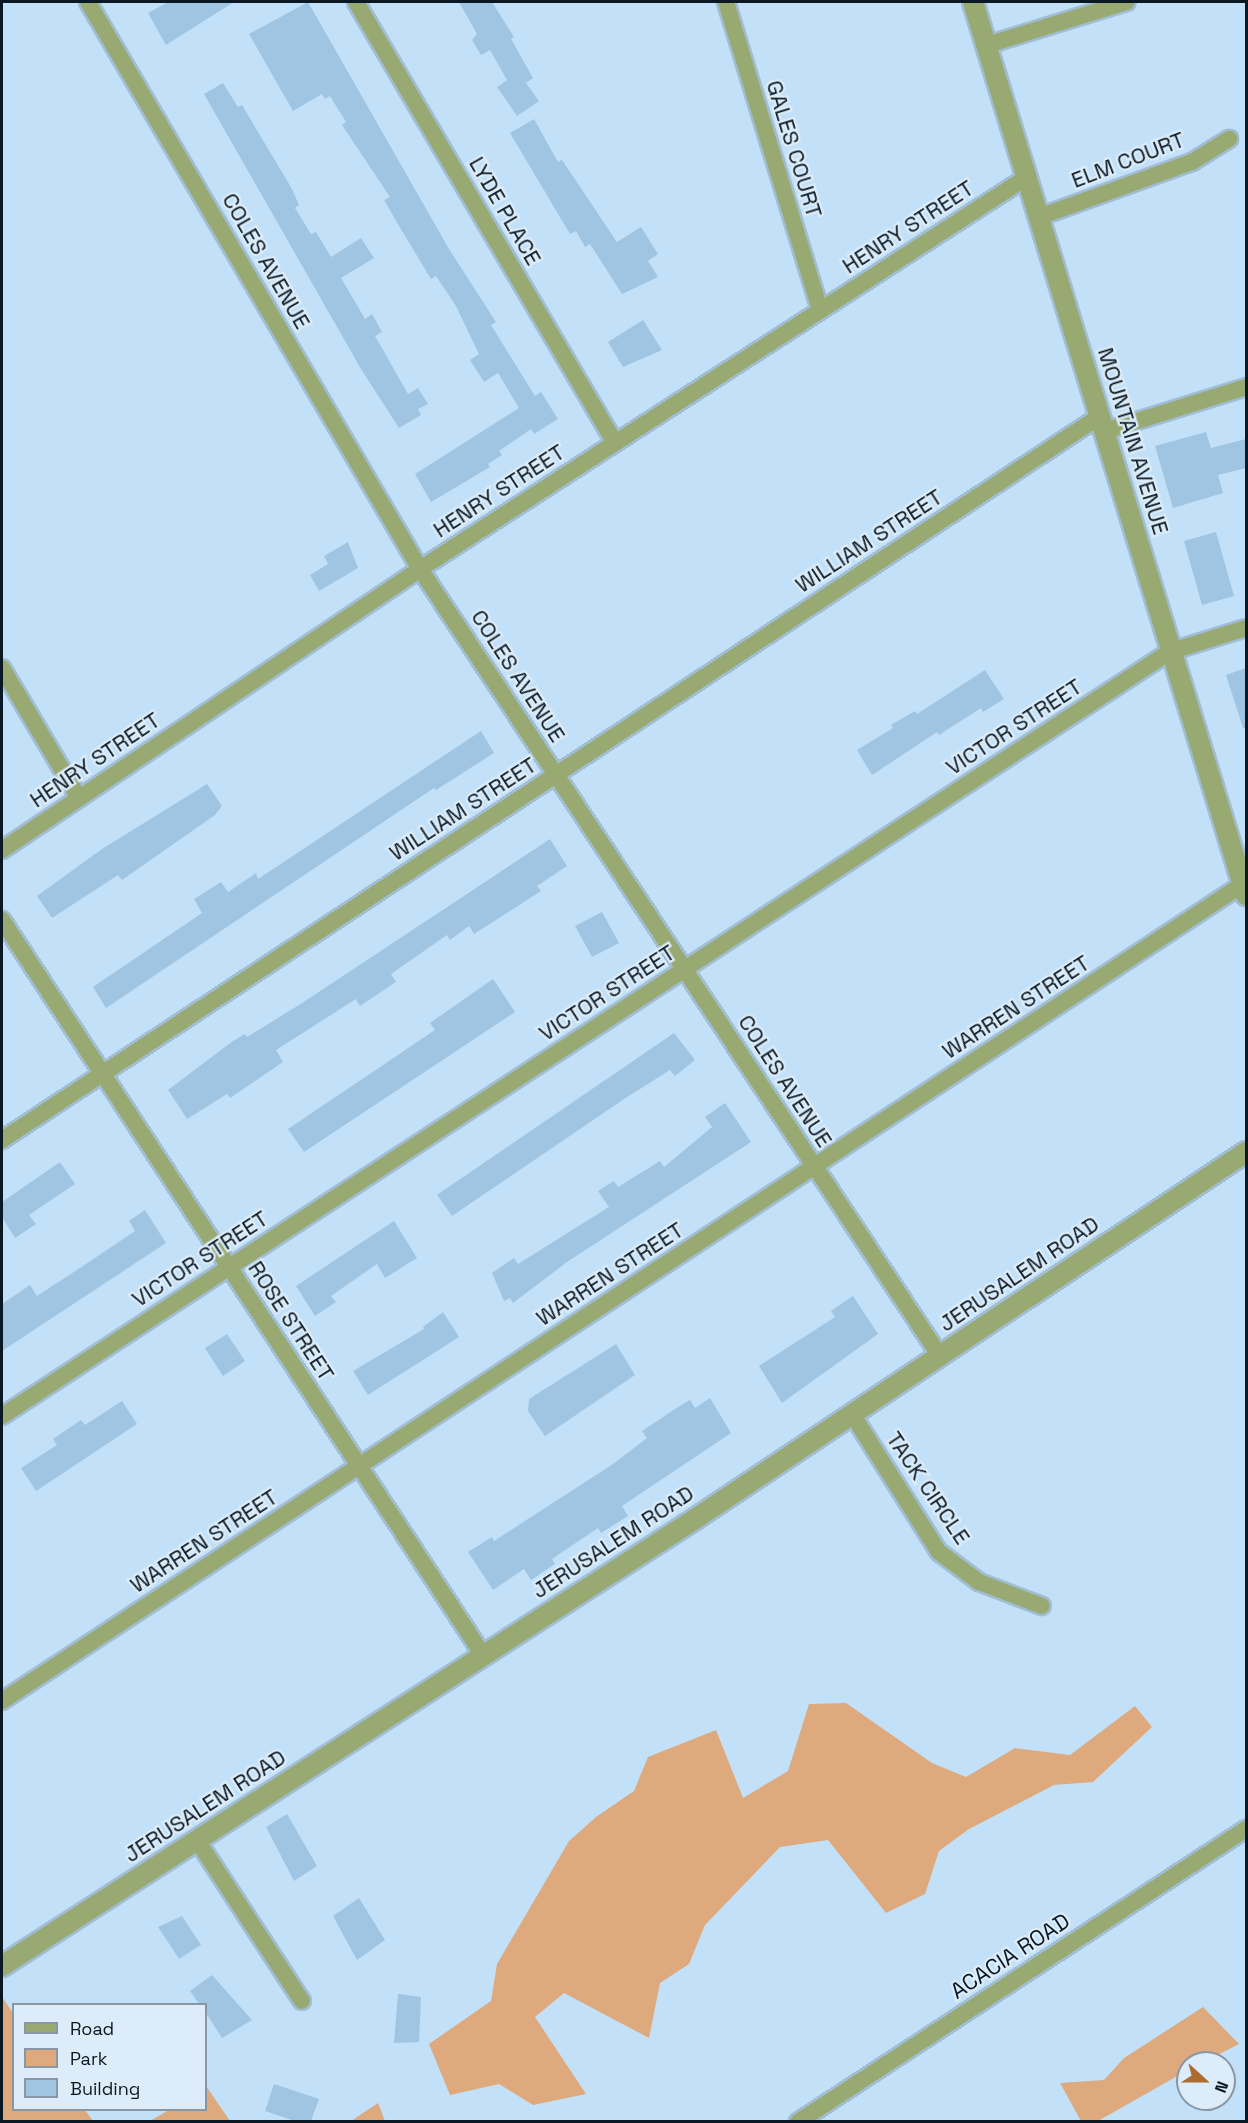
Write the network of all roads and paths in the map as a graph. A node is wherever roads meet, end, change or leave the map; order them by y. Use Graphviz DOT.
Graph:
graph roads {
  1 [pos="356,2"];
  2 [pos="726,2"];
  3 [pos="974,2"];
  4 [pos="1127,2"];
  5 [pos="91,3"];
  6 [pos="987,45"];
  7 [pos="1229,139"];
  8 [pos="1027,177"];
  9 [pos="1039,217"];
  10 [pos="820,310"];
  11 [pos="1246,387"];
  12 [pos="1102,424"];
  13 [pos="615,443"];
  14 [pos="420,568"];
  15 [pos="1246,628"];
  16 [pos="1172,651"];
  17 [pos="2,668"];
  18 [pos="556,774"];
  19 [pos="79,798"];
  20 [pos="2,850"];
  21 [pos="1245,890"];
  22 [pos="2,920"];
  23 [pos="684,969"];
  24 [pos="102,1074"];
  25 [pos="2,1140"];
  26 [pos="1246,1152"];
  27 [pos="814,1166"];
  28 [pos="229,1267"];
  29 [pos="940,1356"];
  30 [pos="852,1414"];
  31 [pos="2,1416"];
  32 [pos="359,1466"];
  33 [pos="1042,1606"];
  34 [pos="483,1655"];
  35 [pos="2,1701"];
  36 [pos="1246,1829"];
  37 [pos="197,1840"];
  38 [pos="2,1966"];
  39 [pos="302,2001"];
  40 [pos="798,2121"];
  1 -- 13 [label="street, LYDE PLACE"];
  2 -- 10 [label="street, GALES COURT"];
  3 -- 6 [label="street, MOUNTAIN AVENUE"];
  4 -- 6 [label="street"];
  5 -- 14 [label="street, COLES AVENUE"];
  6 -- 8 [label="street, MOUNTAIN AVENUE"];
  7 -- 9 [label="street, ELM COURT"];
  8 -- 9 [label="street, MOUNTAIN AVENUE"];
  8 -- 10 [label="street, HENRY STREET"];
  9 -- 12 [label="street, MOUNTAIN AVENUE"];
  10 -- 13 [label="street, HENRY STREET"];
  11 -- 12 [label="street, WILLIAM STREET"];
  12 -- 16 [label="street, MOUNTAIN AVENUE"];
  12 -- 18 [label="street, WILLIAM STREET"];
  13 -- 14 [label="street, HENRY STREET"];
  14 -- 18 [label="street, COLES AVENUE"];
  14 -- 19 [label="street, HENRY STREET"];
  15 -- 16 [label="street, VICTOR STREET"];
  16 -- 21 [label="street, MOUNTAIN AVENUE"];
  16 -- 23 [label="street, VICTOR STREET"];
  17 -- 19 [label="street"];
  18 -- 23 [label="street, COLES AVENUE"];
  18 -- 24 [label="street, WILLIAM STREET"];
  19 -- 20 [label="street, HENRY STREET"];
  21 -- 27 [label="street, WARREN STREET"];
  22 -- 24 [label="street, ROSE STREET"];
  23 -- 27 [label="street, COLES AVENUE"];
  23 -- 28 [label="street, VICTOR STREET"];
  24 -- 25 [label="street, WILLIAM STREET"];
  24 -- 28 [label="street, ROSE STREET"];
  26 -- 29 [label="street, JERUSALEM ROAD"];
  27 -- 29 [label="street, COLES AVENUE"];
  27 -- 32 [label="street, WARREN STREET"];
  28 -- 31 [label="street, VICTOR STREET"];
  28 -- 32 [label="street, ROSE STREET"];
  29 -- 30 [label="street, JERUSALEM ROAD"];
  30 -- 33 [label="street, TACK CIRCLE"];
  30 -- 34 [label="street, JERUSALEM ROAD"];
  32 -- 34 [label="street, ROSE STREET"];
  32 -- 35 [label="street, WARREN STREET"];
  34 -- 37 [label="street, JERUSALEM ROAD"];
  36 -- 40 [label="street, ACACIA ROAD"];
  37 -- 38 [label="street, JERUSALEM ROAD"];
  37 -- 39 [label="street"];
}
